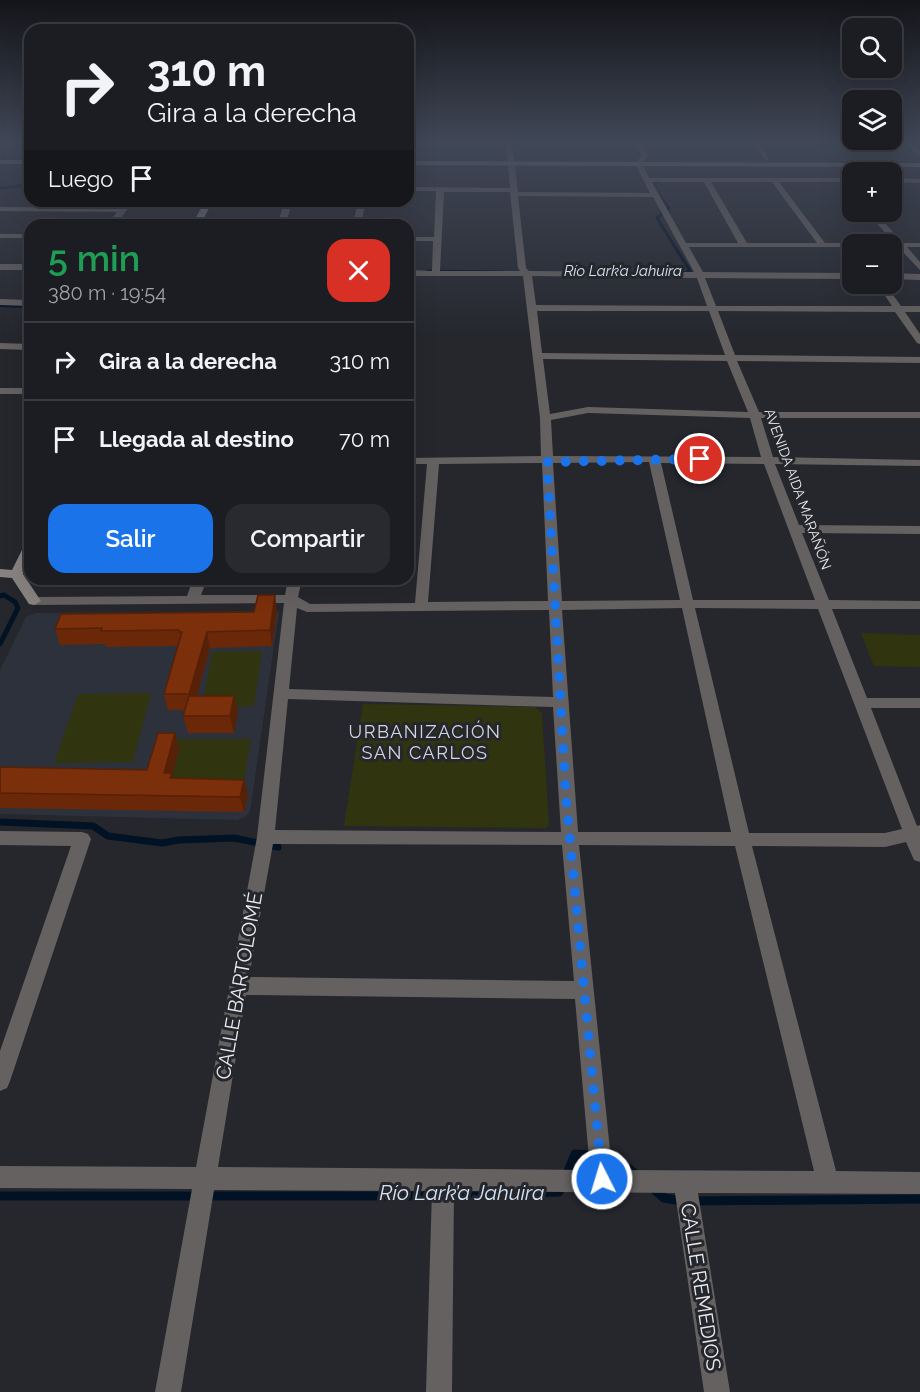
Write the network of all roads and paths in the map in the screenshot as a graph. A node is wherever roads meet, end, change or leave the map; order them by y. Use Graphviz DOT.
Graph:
graph roads {
  1 [pos="439,208"];
  2 [pos="515,208"];
  3 [pos="663,208"];
  4 [pos="722,208"];
  5 [pos="795,208"];
  6 [pos="0,209"];
  7 [pos="122,210"];
  8 [pos="115,219"];
  9 [pos="879,222"];
  10 [pos="888,234"];
  11 [pos="0,236"];
  12 [pos="24,236"];
  13 [pos="414,239"];
  14 [pos="438,239"];
  15 [pos="684,244"];
  16 [pos="744,245"];
  17 [pos="823,245"];
  18 [pos="842,245"];
  19 [pos="902,245"];
  20 [pos="920,245"];
  21 [pos="902,250"];
  22 [pos="0,267"];
  23 [pos="24,267"];
  24 [pos="920,267"];
  25 [pos="414,273"];
  26 [pos="436,273"];
  27 [pos="527,274"];
  28 [pos="700,275"];
  29 [pos="842,276"];
  30 [pos="902,276"];
  31 [pos="920,277"];
  32 [pos="888,294"];
  33 [pos="0,302"];
  34 [pos="24,303"];
  35 [pos="532,308"];
  36 [pos="711,308"];
  37 [pos="898,309"];
  38 [pos="920,309"];
  39 [pos="920,341"];
  40 [pos="0,346"];
  41 [pos="24,347"];
  42 [pos="537,356"];
  43 [pos="730,358"];
  44 [pos="920,360"];
  45 [pos="24,391"];
  46 [pos="2,393"];
  47 [pos="755,415"];
  48 [pos="920,415"];
  49 [pos="545,418"];
  50 [pos="654,459"];
  51 [pos="768,460"];
  52 [pos="414,461"];
  53 [pos="432,462"];
  54 [pos="547,462"];
  55 [pos="920,463"];
  56 [pos="796,529"];
  57 [pos="920,530"];
  58 [pos="24,558"];
  59 [pos="0,573"];
  60 [pos="16,574"];
  61 [pos="198,585"];
  62 [pos="294,585"];
  63 [pos="193,599"];
  64 [pos="291,599"];
  65 [pos="686,604"];
  66 [pos="554,605"];
  67 [pos="826,605"];
  68 [pos="920,605"];
  69 [pos="421,608"];
  70 [pos="282,694"];
  71 [pos="559,702"];
  72 [pos="861,703"];
  73 [pos="920,703"];
  74 [pos="916,833"];
  75 [pos="266,837"];
  76 [pos="0,838"];
  77 [pos="570,840"];
  78 [pos="742,841"];
  79 [pos="920,855"];
  80 [pos="238,986"];
  81 [pos="584,990"];
  82 [pos="0,1081"];
  83 [pos="0,1177"];
  84 [pos="205,1177"];
  85 [pos="602,1179"];
  86 [pos="444,1180"];
  87 [pos="685,1182"];
  88 [pos="828,1183"];
  89 [pos="920,1183"];
  90 [pos="168,1392"];
  91 [pos="439,1392"];
  92 [pos="717,1392"];
  1 -- 14 [label="street"];
  2 -- 27 [label="street"];
  3 -- 15 [label="street, AVENIDA AIDA MARAÑÓN"];
  4 -- 16 [label="street"];
  5 -- 17 [label="street"];
  6 -- 7 [label="street"];
  7 -- 8 [label="street"];
  9 -- 10 [label="street"];
  11 -- 12 [label="street"];
  13 -- 14 [label="street"];
  14 -- 26 [label="street"];
  15 -- 16 [label="street"];
  15 -- 28 [label="street, AVENIDA AIDA MARAÑÓN"];
  16 -- 17 [label="street"];
  17 -- 18 [label="street"];
  19 -- 20 [label="street"];
  21 -- 24 [label="street"];
  22 -- 23 [label="street"];
  25 -- 26 [label="street"];
  26 -- 27 [label="street"];
  27 -- 28 [label="street"];
  27 -- 35 [label="street"];
  28 -- 29 [label="street"];
  28 -- 36 [label="street, AVENIDA AIDA MARAÑÓN"];
  30 -- 31 [label="street"];
  32 -- 37 [label="street"];
  33 -- 34 [label="street"];
  35 -- 36 [label="street"];
  35 -- 42 [label="street"];
  36 -- 37 [label="street"];
  36 -- 43 [label="street, AVENIDA AIDA MARAÑÓN"];
  37 -- 38 [label="street"];
  37 -- 39 [label="street"];
  40 -- 41 [label="street"];
  42 -- 43 [label="street"];
  42 -- 49 [label="street"];
  43 -- 44 [label="street"];
  43 -- 47 [label="street, AVENIDA AIDA MARAÑÓN"];
  45 -- 46 [label="street"];
  47 -- 48 [label="street"];
  47 -- 49 [label="street"];
  47 -- 51 [label="street, AVENIDA AIDA MARAÑÓN"];
  49 -- 54 [label="street"];
  50 -- 51 [label="street"];
  50 -- 54 [label="street"];
  50 -- 65 [label="street"];
  51 -- 55 [label="street"];
  51 -- 56 [label="street, AVENIDA AIDA MARAÑÓN"];
  52 -- 53 [label="street"];
  53 -- 54 [label="street"];
  53 -- 69 [label="street"];
  54 -- 66 [label="street"];
  56 -- 57 [label="street"];
  56 -- 67 [label="street, AVENIDA AIDA MARAÑÓN"];
  58 -- 60 [label="street"];
  59 -- 60 [label="street"];
  60 -- 63 [label="street"];
  61 -- 63 [label="street"];
  62 -- 64 [label="street, CALLE BARTOLOMÉ"];
  63 -- 64 [label="street"];
  64 -- 69 [label="street"];
  64 -- 70 [label="street, CALLE BARTOLOMÉ"];
  65 -- 66 [label="street"];
  65 -- 67 [label="street"];
  65 -- 78 [label="street"];
  66 -- 69 [label="street"];
  66 -- 71 [label="street"];
  67 -- 68 [label="street"];
  67 -- 72 [label="street, AVENIDA AIDA MARAÑÓN"];
  70 -- 71 [label="street"];
  70 -- 75 [label="street, CALLE BARTOLOMÉ"];
  71 -- 77 [label="street"];
  72 -- 73 [label="street"];
  72 -- 74 [label="street, AVENIDA AIDA MARAÑÓN"];
  74 -- 78 [label="street"];
  74 -- 79 [label="street, AVENIDA AIDA MARAÑÓN"];
  75 -- 77 [label="street"];
  75 -- 80 [label="street, CALLE BARTOLOMÉ"];
  76 -- 82 [label="street"];
  77 -- 78 [label="street"];
  77 -- 81 [label="street"];
  78 -- 88 [label="street"];
  80 -- 81 [label="street"];
  80 -- 84 [label="street, CALLE BARTOLOMÉ"];
  81 -- 85 [label="street"];
  83 -- 84 [label="street"];
  84 -- 86 [label="street"];
  84 -- 90 [label="street, CALLE BARTOLOMÉ"];
  85 -- 86 [label="street"];
  85 -- 87 [label="street"];
  86 -- 91 [label="street"];
  87 -- 88 [label="street"];
  87 -- 92 [label="street, CALLE REMEDIOS"];
  88 -- 89 [label="street"];
}
